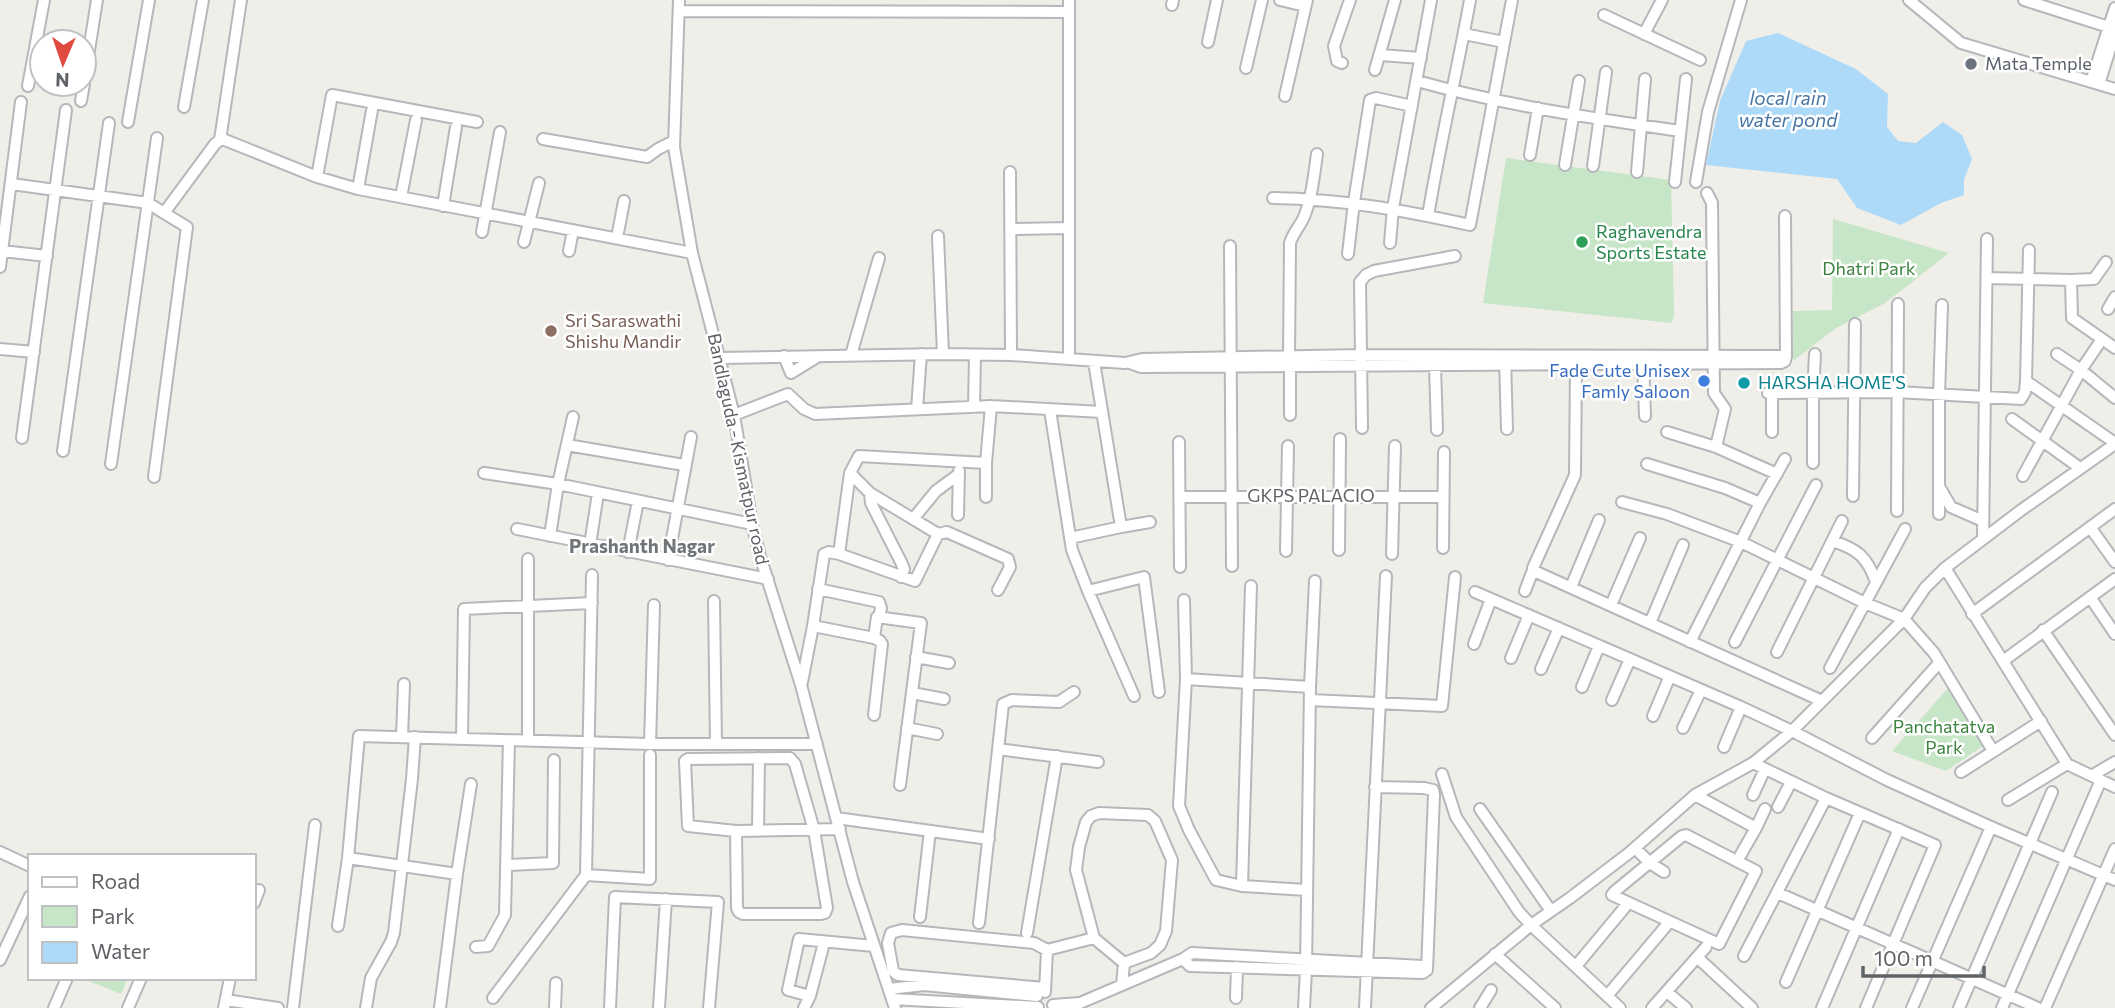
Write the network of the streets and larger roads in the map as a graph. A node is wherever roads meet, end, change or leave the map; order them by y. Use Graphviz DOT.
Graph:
graph roads {
  1 [pos="44,0"];
  2 [pos="97,0"];
  3 [pos="149,0"];
  4 [pos="204,0"];
  5 [pos="241,0"];
  6 [pos="1217,0"];
  7 [pos="1262,0"];
  8 [pos="1280,0"];
  9 [pos="1350,0"];
  10 [pos="1395,0"];
  11 [pos="1431,0"];
  12 [pos="1470,0"];
  13 [pos="1512,0"];
  14 [pos="1662,0"];
  15 [pos="1741,0"];
  16 [pos="2024,0"];
  17 [pos="1913,2"];
  18 [pos="1306,3"];
  19 [pos="679,5"];
  20 [pos="760,5"];
  21 [pos="824,5"];
  22 [pos="891,5"];
  23 [pos="951,6"];
  24 [pos="1000,6"];
  25 [pos="1037,6"];
  26 [pos="1069,6"];
  27 [pos="2115,8"];
  28 [pos="1604,15"];
  29 [pos="39,28"];
  30 [pos="93,28"];
  31 [pos="2113,30"];
  32 [pos="1464,34"];
  33 [pos="1644,34"];
  34 [pos="1208,42"];
  35 [pos="1504,42"];
  36 [pos="1380,55"];
  37 [pos="1421,58"];
  38 [pos="1700,61"];
  39 [pos="1342,63"];
  40 [pos="1246,68"];
  41 [pos="1375,69"];
  42 [pos="1606,72"];
  43 [pos="1645,79"];
  44 [pos="1686,79"];
  45 [pos="1417,81"];
  46 [pos="1579,81"];
  47 [pos="2095,83"];
  48 [pos="2115,89"];
  49 [pos="1454,92"];
  50 [pos="1285,96"];
  51 [pos="82,98"];
  52 [pos="1494,99"];
  53 [pos="81,101"];
  54 [pos="21,102"];
  55 [pos="1412,106"];
  56 [pos="184,107"];
  57 [pos="1538,108"];
  58 [pos="66,110"];
  59 [pos="372,110"];
  60 [pos="1574,115"];
  61 [pos="1600,119"];
  62 [pos="416,120"];
  63 [pos="109,122"];
  64 [pos="128,122"];
  65 [pos="478,122"];
  66 [pos="1641,125"];
  67 [pos="456,127"];
  68 [pos="1680,131"];
  69 [pos="500,132"];
  70 [pos="158,138"];
  71 [pos="543,139"];
  72 [pos="220,140"];
  73 [pos="674,141"];
  74 [pos="1317,154"];
  75 [pos="1530,155"];
  76 [pos="1565,165"];
  77 [pos="1593,166"];
  78 [pos="1010,172"];
  79 [pos="1637,172"];
  80 [pos="317,177"];
  81 [pos="1675,182"];
  82 [pos="1696,182"];
  83 [pos="538,183"];
  84 [pos="12,184"];
  85 [pos="358,189"];
  86 [pos="56,190"];
  87 [pos="1707,193"];
  88 [pos="99,196"];
  89 [pos="401,197"];
  90 [pos="1273,198"];
  91 [pos="1310,198"];
  92 [pos="624,201"];
  93 [pos="1354,202"];
  94 [pos="148,203"];
  95 [pos="443,206"];
  96 [pos="1393,208"];
  97 [pos="164,213"];
  98 [pos="486,213"];
  99 [pos="1428,215"];
  100 [pos="1785,216"];
  101 [pos="530,221"];
  102 [pos="1068,228"];
  103 [pos="1011,229"];
  104 [pos="573,230"];
  105 [pos="482,232"];
  106 [pos="938,236"];
  107 [pos="617,238"];
  108 [pos="1987,239"];
  109 [pos="524,242"];
  110 [pos="1390,243"];
  111 [pos="1230,246"];
  112 [pos="2029,250"];
  113 [pos="2,251"];
  114 [pos="569,251"];
  115 [pos="692,253"];
  116 [pos="1348,254"];
  117 [pos="47,256"];
  118 [pos="1455,256"];
  119 [pos="879,258"];
  120 [pos="2106,262"];
  121 [pos="0,267"];
  122 [pos="1987,278"];
  123 [pos="2028,279"];
  124 [pos="2071,280"];
  125 [pos="2115,298"];
  126 [pos="1898,303"];
  127 [pos="1942,305"];
  128 [pos="2108,309"];
  129 [pos="1855,324"];
  130 [pos="2102,339"];
  131 [pos="2115,348"];
  132 [pos="0,349"];
  133 [pos="34,352"];
  134 [pos="921,354"];
  135 [pos="943,354"];
  136 [pos="1815,354"];
  137 [pos="2057,354"];
  138 [pos="851,355"];
  139 [pos="975,355"];
  140 [pos="1012,355"];
  141 [pos="784,356"];
  142 [pos="819,356"];
  143 [pos="720,358"];
  144 [pos="1069,359"];
  145 [pos="1361,360"];
  146 [pos="1505,360"];
  147 [pos="1643,360"];
  148 [pos="1715,360"];
  149 [pos="1094,362"];
  150 [pos="1231,362"];
  151 [pos="1290,362"];
  152 [pos="1576,364"];
  153 [pos="1435,366"];
  154 [pos="2081,370"];
  155 [pos="791,373"];
  156 [pos="2026,381"];
  157 [pos="1854,392"];
  158 [pos="1898,392"];
  159 [pos="1813,393"];
  160 [pos="788,394"];
  161 [pos="1939,395"];
  162 [pos="1983,398"];
  163 [pos="2115,398"];
  164 [pos="2063,405"];
  165 [pos="991,406"];
  166 [pos="974,407"];
  167 [pos="917,409"];
  168 [pos="1050,410"];
  169 [pos="1102,412"];
  170 [pos="734,415"];
  171 [pos="1290,415"];
  172 [pos="1645,416"];
  173 [pos="573,417"];
  174 [pos="2012,419"];
  175 [pos="1362,428"];
  176 [pos="1507,429"];
  177 [pos="1437,430"];
  178 [pos="1667,432"];
  179 [pos="1772,432"];
  180 [pos="691,437"];
  181 [pos="22,438"];
  182 [pos="1340,439"];
  183 [pos="2043,441"];
  184 [pos="1179,442"];
  185 [pos="567,445"];
  186 [pos="1288,446"];
  187 [pos="1395,446"];
  188 [pos="1716,447"];
  189 [pos="2114,448"];
  190 [pos="63,451"];
  191 [pos="1444,452"];
  192 [pos="1785,459"];
  193 [pos="960,461"];
  194 [pos="986,463"];
  195 [pos="111,464"];
  196 [pos="684,464"];
  197 [pos="1647,464"];
  198 [pos="1814,464"];
  199 [pos="2080,468"];
  200 [pos="484,473"];
  201 [pos="850,473"];
  202 [pos="959,474"];
  203 [pos="1777,474"];
  204 [pos="2023,476"];
  205 [pos="154,477"];
  206 [pos="558,484"];
  207 [pos="1816,485"];
  208 [pos="1939,486"];
  209 [pos="598,493"];
  210 [pos="870,493"];
  211 [pos="1232,496"];
  212 [pos="1287,496"];
  213 [pos="1339,496"];
  214 [pos="1395,496"];
  215 [pos="1853,496"];
  216 [pos="986,497"];
  217 [pos="1180,497"];
  218 [pos="1442,497"];
  219 [pos="638,501"];
  220 [pos="1622,502"];
  221 [pos="1760,502"];
  222 [pos="678,509"];
  223 [pos="2115,509"];
  224 [pos="1897,511"];
  225 [pos="1939,514"];
  226 [pos="958,515"];
  227 [pos="913,519"];
  228 [pos="1599,520"];
  229 [pos="1983,520"];
  230 [pos="1842,521"];
  231 [pos="1150,522"];
  232 [pos="752,524"];
  233 [pos="1121,527"];
  234 [pos="2090,527"];
  235 [pos="517,529"];
  236 [pos="1905,529"];
  237 [pos="938,534"];
  238 [pos="550,536"];
  239 [pos="1070,538"];
  240 [pos="1640,538"];
  241 [pos="1983,539"];
  242 [pos="1832,541"];
  243 [pos="1741,542"];
  244 [pos="590,545"];
  245 [pos="1683,545"];
  246 [pos="1443,548"];
  247 [pos="1339,550"];
  248 [pos="1286,551"];
  249 [pos="628,552"];
  250 [pos="839,554"];
  251 [pos="1392,554"];
  252 [pos="528,559"];
  253 [pos="1777,559"];
  254 [pos="667,560"];
  255 [pos="2115,562"];
  256 [pos="1232,566"];
  257 [pos="1180,567"];
  258 [pos="1945,568"];
  259 [pos="1533,570"];
  260 [pos="592,575"];
  261 [pos="1386,576"];
  262 [pos="901,577"];
  263 [pos="1455,577"];
  264 [pos="1815,578"];
  265 [pos="768,579"];
  266 [pos="2115,579"];
  267 [pos="1315,581"];
  268 [pos="1876,582"];
  269 [pos="1251,586"];
  270 [pos="1571,587"];
  271 [pos="818,589"];
  272 [pos="998,590"];
  273 [pos="1525,590"];
  274 [pos="1088,591"];
  275 [pos="1475,592"];
  276 [pos="2090,597"];
  277 [pos="1491,599"];
  278 [pos="1184,600"];
  279 [pos="714,601"];
  280 [pos="592,603"];
  281 [pos="1865,603"];
  282 [pos="1611,605"];
  283 [pos="529,606"];
  284 [pos="654,606"];
  285 [pos="1972,614"];
  286 [pos="1529,615"];
  287 [pos="879,617"];
  288 [pos="1904,618"];
  289 [pos="1650,623"];
  290 [pos="813,626"];
  291 [pos="1559,628"];
  292 [pos="2043,630"];
  293 [pos="2115,634"];
  294 [pos="874,638"];
  295 [pos="1690,642"];
  296 [pos="1735,642"];
  297 [pos="1474,644"];
  298 [pos="1599,646"];
  299 [pos="1777,652"];
  300 [pos="916,657"];
  301 [pos="1511,658"];
  302 [pos="1630,659"];
  303 [pos="2003,661"];
  304 [pos="949,663"];
  305 [pos="1939,663"];
  306 [pos="1830,668"];
  307 [pos="1541,669"];
  308 [pos="1670,676"];
  309 [pos="1186,678"];
  310 [pos="404,684"];
  311 [pos="1249,684"];
  312 [pos="801,685"];
  313 [pos="1310,687"];
  314 [pos="1582,687"];
  315 [pos="1701,690"];
  316 [pos="1074,692"];
  317 [pos="1159,692"];
  318 [pos="912,693"];
  319 [pos="1134,696"];
  320 [pos="944,699"];
  321 [pos="1310,700"];
  322 [pos="1612,700"];
  323 [pos="1822,701"];
  324 [pos="1380,704"];
  325 [pos="1741,707"];
  326 [pos="874,715"];
  327 [pos="1653,716"];
  328 [pos="2041,721"];
  329 [pos="907,728"];
  330 [pos="1683,728"];
  331 [pos="1792,731"];
  332 [pos="937,734"];
  333 [pos="2115,735"];
  334 [pos="402,737"];
  335 [pos="415,737"];
  336 [pos="462,738"];
  337 [pos="1872,738"];
  338 [pos="509,740"];
  339 [pos="528,740"];
  340 [pos="590,742"];
  341 [pos="716,744"];
  342 [pos="817,744"];
  343 [pos="1724,747"];
  344 [pos="650,749"];
  345 [pos="998,749"];
  346 [pos="1993,751"];
  347 [pos="1056,756"];
  348 [pos="759,758"];
  349 [pos="554,760"];
  350 [pos="1098,762"];
  351 [pos="2115,762"];
  352 [pos="1753,763"];
  353 [pos="2067,764"];
  354 [pos="1765,769"];
  355 [pos="1961,772"];
  356 [pos="1442,774"];
  357 [pos="2097,777"];
  358 [pos="1791,782"];
  359 [pos="471,784"];
  360 [pos="900,785"];
  361 [pos="1375,787"];
  362 [pos="2115,787"];
  363 [pos="2052,792"];
  364 [pos="1695,795"];
  365 [pos="1752,795"];
  366 [pos="1826,798"];
  367 [pos="2008,800"];
  368 [pos="1779,807"];
  369 [pos="1480,808"];
  370 [pos="1765,809"];
  371 [pos="1860,813"];
  372 [pos="836,818"];
  373 [pos="315,825"];
  374 [pos="1991,827"];
  375 [pos="1756,828"];
  376 [pos="1899,829"];
  377 [pos="814,830"];
  378 [pos="840,830"];
  379 [pos="736,831"];
  380 [pos="758,831"];
  381 [pos="930,831"];
  382 [pos="989,839"];
  383 [pos="2029,842"];
  384 [pos="1635,848"];
  385 [pos="2115,849"];
  386 [pos="0,852"];
  387 [pos="1740,856"];
  388 [pos="348,858"];
  389 [pos="2066,859"];
  390 [pos="1650,863"];
  391 [pos="28,865"];
  392 [pos="508,865"];
  393 [pos="401,867"];
  394 [pos="1664,872"];
  395 [pos="457,874"];
  396 [pos="2103,875"];
  397 [pos="586,876"];
  398 [pos="1599,876"];
  399 [pos="2115,880"];
  400 [pos="1242,886"];
  401 [pos="258,890"];
  402 [pos="1307,890"];
  403 [pos="1613,892"];
  404 [pos="1778,893"];
  405 [pos="256,896"];
  406 [pos="666,899"];
  407 [pos="28,900"];
  408 [pos="1625,907"];
  409 [pos="1551,911"];
  410 [pos="1818,912"];
  411 [pos="919,917"];
  412 [pos="979,923"];
  413 [pos="1531,925"];
  414 [pos="338,926"];
  415 [pos="1667,926"];
  416 [pos="1857,929"];
  417 [pos="1027,933"];
  418 [pos="1094,938"];
  419 [pos="824,943"];
  420 [pos="1894,945"];
  421 [pos="874,946"];
  422 [pos="477,947"];
  423 [pos="1706,947"];
  424 [pos="1047,950"];
  425 [pos="1495,954"];
  426 [pos="1744,956"];
  427 [pos="1698,958"];
  428 [pos="1183,959"];
  429 [pos="0,960"];
  430 [pos="1124,962"];
  431 [pos="1933,962"];
  432 [pos="1306,965"];
  433 [pos="1576,966"];
  434 [pos="1237,967"];
  435 [pos="1368,967"];
  436 [pos="1972,979"];
  437 [pos="66,980"];
  438 [pos="140,980"];
  439 [pos="230,980"];
  440 [pos="1786,982"];
  441 [pos="556,983"];
  442 [pos="1122,985"];
  443 [pos="1491,990"];
  444 [pos="1667,992"];
  445 [pos="2007,995"];
  446 [pos="810,996"];
  447 [pos="1606,996"];
  448 [pos="493,998"];
  449 [pos="1041,998"];
  450 [pos="1236,998"];
  451 [pos="892,999"];
  452 [pos="225,1004"];
  453 [pos="924,1004"];
  454 [pos="1052,1007"];
  455 [pos="54,1008"];
  456 [pos="128,1008"];
  457 [pos="278,1008"];
  458 [pos="293,1008"];
  459 [pos="366,1008"];
  460 [pos="440,1008"];
  461 [pos="555,1008"];
  462 [pos="610,1008"];
  463 [pos="659,1008"];
  464 [pos="709,1008"];
  465 [pos="804,1008"];
  466 [pos="1304,1008"];
  467 [pos="1365,1008"];
  468 [pos="1432,1008"];
  469 [pos="1480,1008"];
  470 [pos="1555,1008"];
  471 [pos="1620,1008"];
  472 [pos="1652,1008"];
  473 [pos="1686,1008"];
  474 [pos="1752,1008"];
  475 [pos="1822,1008"];
  476 [pos="1866,1008"];
  477 [pos="1912,1008"];
  478 [pos="1959,1008"];
  479 [pos="2002,1008"];
  480 [pos="2038,1008"];
  481 [pos="2045,1008"];
  1 -- 29 [label="street"];
  2 -- 30 [label="street"];
  3 -- 64 [label="street"];
  4 -- 56 [label="street"];
  5 -- 72 [label="street"];
  6 -- 34 [label="street"];
  7 -- 40 [label="street"];
  8 -- 18 [label="street"];
  9 -- 39 [label="street"];
  10 -- 36 [label="street"];
  11 -- 37 [label="street"];
  12 -- 32 [label="street"];
  13 -- 35 [label="street"];
  14 -- 33 [label="street"];
  15 -- 82 [label="street"];
  16 -- 31 [label="street"];
  17 -- 47 [label="street"];
  18 -- 50 [label="street"];
  19 -- 20 [label="street"];
  19 -- 73 [label="street, Bandlaguda - Kismatpur road"];
  20 -- 21 [label="street"];
  21 -- 22 [label="street"];
  22 -- 23 [label="street"];
  23 -- 24 [label="street"];
  24 -- 25 [label="street"];
  25 -- 26 [label="street"];
  26 -- 102 [label="street"];
  27 -- 31 [label="street"];
  28 -- 33 [label="street"];
  31 -- 47 [label="street"];
  32 -- 35 [label="street"];
  32 -- 49 [label="street"];
  33 -- 38 [label="street"];
  35 -- 52 [label="street"];
  36 -- 37 [label="street"];
  36 -- 41 [label="street"];
  37 -- 45 [label="street"];
  42 -- 61 [label="street"];
  43 -- 66 [label="street"];
  44 -- 68 [label="street"];
  45 -- 49 [label="street"];
  45 -- 55 [label="street"];
  46 -- 60 [label="street"];
  47 -- 48 [label="street"];
  49 -- 52 [label="street"];
  49 -- 99 [label="street"];
  51 -- 53 [label="street"];
  52 -- 57 [label="street"];
  52 -- 99 [label="street"];
  54 -- 84 [label="street"];
  55 -- 93 [label="street"];
  55 -- 96 [label="street"];
  57 -- 60 [label="street"];
  57 -- 75 [label="street"];
  58 -- 86 [label="street"];
  59 -- 85 [label="street"];
  60 -- 61 [label="street"];
  60 -- 76 [label="street"];
  61 -- 66 [label="street"];
  61 -- 77 [label="street"];
  62 -- 89 [label="street"];
  63 -- 88 [label="street"];
  65 -- 80 [label="street"];
  66 -- 68 [label="street"];
  66 -- 79 [label="street"];
  67 -- 95 [label="street"];
  68 -- 81 [label="street"];
  69 -- 98 [label="street"];
  70 -- 94 [label="street"];
  71 -- 73 [label="street"];
  72 -- 80 [label="street"];
  72 -- 97 [label="street"];
  73 -- 115 [label="street, Bandlaguda - Kismatpur road"];
  74 -- 91 [label="street"];
  78 -- 103 [label="street"];
  80 -- 85 [label="street"];
  83 -- 101 [label="street"];
  84 -- 86 [label="street"];
  84 -- 113 [label="street"];
  85 -- 89 [label="street"];
  86 -- 88 [label="street"];
  86 -- 117 [label="street"];
  87 -- 148 [label="street"];
  88 -- 94 [label="street"];
  88 -- 190 [label="street"];
  89 -- 95 [label="street"];
  90 -- 91 [label="street"];
  91 -- 93 [label="street"];
  91 -- 151 [label="street"];
  92 -- 107 [label="street"];
  93 -- 96 [label="street"];
  93 -- 116 [label="street"];
  94 -- 97 [label="street"];
  94 -- 195 [label="street"];
  95 -- 98 [label="street"];
  96 -- 99 [label="street"];
  96 -- 110 [label="street"];
  97 -- 205 [label="street"];
  98 -- 101 [label="street"];
  98 -- 105 [label="street"];
  100 -- 148 [label="street"];
  101 -- 104 [label="street"];
  101 -- 109 [label="street"];
  102 -- 103 [label="street"];
  102 -- 144 [label="street"];
  103 -- 140 [label="street"];
  104 -- 107 [label="street"];
  104 -- 114 [label="street"];
  106 -- 135 [label="street"];
  107 -- 115 [label="street"];
  108 -- 122 [label="street"];
  111 -- 150 [label="street"];
  112 -- 123 [label="street"];
  113 -- 117 [label="street"];
  113 -- 121 [label="street"];
  115 -- 143 [label="street, Bandlaguda - Kismatpur road"];
  117 -- 133 [label="street"];
  118 -- 145 [label="street"];
  119 -- 138 [label="street"];
  120 -- 124 [label="street"];
  122 -- 123 [label="street"];
  122 -- 162 [label="street"];
  123 -- 124 [label="street"];
  123 -- 156 [label="street"];
  124 -- 130 [label="street"];
  125 -- 128 [label="street"];
  126 -- 158 [label="street"];
  127 -- 161 [label="street"];
  129 -- 157 [label="street"];
  130 -- 131 [label="street"];
  130 -- 154 [label="street"];
  132 -- 133 [label="street"];
  133 -- 181 [label="street"];
  134 -- 135 [label="street"];
  134 -- 138 [label="street"];
  134 -- 167 [label="street"];
  135 -- 139 [label="street"];
  136 -- 159 [label="street"];
  137 -- 154 [label="street"];
  138 -- 142 [label="street"];
  139 -- 140 [label="street"];
  139 -- 166 [label="street"];
  140 -- 144 [label="street"];
  141 -- 142 [label="street"];
  141 -- 143 [label="street"];
  141 -- 155 [label="street"];
  142 -- 155 [label="street"];
  143 -- 170 [label="street, Bandlaguda - Kismatpur road"];
  144 -- 149 [label="street"];
  145 -- 146 [label="street"];
  145 -- 151 [label="street"];
  145 -- 153 [label="street"];
  145 -- 175 [label="street"];
  146 -- 147 [label="street"];
  146 -- 152 [label="street"];
  146 -- 153 [label="street"];
  146 -- 176 [label="street"];
  147 -- 148 [label="street"];
  147 -- 152 [label="street"];
  147 -- 172 [label="street"];
  148 -- 188 [label="street"];
  149 -- 150 [label="street"];
  149 -- 169 [label="street"];
  150 -- 151 [label="street"];
  150 -- 211 [label="street"];
  151 -- 171 [label="street"];
  152 -- 259 [label="street"];
  153 -- 177 [label="street"];
  154 -- 163 [label="street"];
  154 -- 164 [label="street"];
  155 -- 160 [label="street"];
  156 -- 162 [label="street"];
  156 -- 164 [label="street"];
  157 -- 158 [label="street"];
  157 -- 159 [label="street"];
  157 -- 215 [label="street"];
  158 -- 161 [label="street"];
  158 -- 224 [label="street"];
  159 -- 179 [label="street"];
  159 -- 198 [label="street"];
  160 -- 167 [label="street"];
  160 -- 170 [label="street"];
  161 -- 162 [label="street"];
  161 -- 208 [label="street"];
  162 -- 229 [label="street"];
  164 -- 183 [label="street"];
  164 -- 189 [label="street"];
  165 -- 166 [label="street"];
  165 -- 168 [label="street"];
  165 -- 194 [label="street"];
  166 -- 167 [label="street"];
  168 -- 169 [label="street"];
  168 -- 239 [label="street"];
  169 -- 233 [label="street"];
  170 -- 232 [label="street, Bandlaguda - Kismatpur road"];
  173 -- 185 [label="street"];
  174 -- 183 [label="street"];
  178 -- 188 [label="street"];
  180 -- 196 [label="street"];
  182 -- 213 [label="street"];
  183 -- 199 [label="street"];
  183 -- 204 [label="street"];
  184 -- 217 [label="street"];
  185 -- 196 [label="street"];
  185 -- 206 [label="street"];
  186 -- 212 [label="street"];
  187 -- 214 [label="street"];
  188 -- 203 [label="street"];
  189 -- 199 [label="street"];
  191 -- 218 [label="street"];
  192 -- 203 [label="street"];
  193 -- 194 [label="street"];
  193 -- 201 [label="street"];
  193 -- 202 [label="street"];
  194 -- 216 [label="street"];
  196 -- 222 [label="street"];
  197 -- 221 [label="street"];
  199 -- 241 [label="street"];
  200 -- 206 [label="street"];
  201 -- 210 [label="street"];
  201 -- 250 [label="street"];
  202 -- 226 [label="street"];
  202 -- 227 [label="street"];
  203 -- 221 [label="street"];
  206 -- 209 [label="street"];
  206 -- 238 [label="street"];
  207 -- 253 [label="street"];
  208 -- 225 [label="street"];
  208 -- 229 [label="street"];
  209 -- 219 [label="street"];
  209 -- 244 [label="street"];
  210 -- 227 [label="street"];
  210 -- 262 [label="street"];
  211 -- 212 [label="street, GKPS PALACIO"];
  211 -- 217 [label="street, GKPS PALACIO"];
  211 -- 256 [label="street"];
  212 -- 213 [label="street, GKPS PALACIO"];
  212 -- 248 [label="street"];
  213 -- 214 [label="street, GKPS PALACIO"];
  213 -- 247 [label="street"];
  214 -- 218 [label="street, GKPS PALACIO"];
  214 -- 251 [label="street"];
  217 -- 257 [label="street"];
  218 -- 246 [label="street"];
  219 -- 222 [label="street"];
  219 -- 249 [label="street"];
  220 -- 243 [label="street"];
  221 -- 243 [label="street"];
  222 -- 232 [label="street"];
  222 -- 254 [label="street"];
  223 -- 234 [label="street"];
  227 -- 237 [label="street"];
  228 -- 270 [label="street"];
  229 -- 241 [label="street"];
  230 -- 242 [label="street"];
  231 -- 233 [label="street"];
  232 -- 265 [label="street, Bandlaguda - Kismatpur road"];
  233 -- 239 [label="street"];
  234 -- 255 [label="street"];
  234 -- 285 [label="street"];
  235 -- 238 [label="street"];
  236 -- 268 [label="street"];
  237 -- 262 [label="street"];
  237 -- 272 [label="street"];
  238 -- 244 [label="street"];
  239 -- 274 [label="street"];
  240 -- 282 [label="street"];
  241 -- 258 [label="street"];
  242 -- 264 [label="street"];
  242 -- 268 [label="street"];
  243 -- 253 [label="street"];
  243 -- 295 [label="street"];
  244 -- 249 [label="street"];
  245 -- 289 [label="street"];
  249 -- 254 [label="street"];
  250 -- 262 [label="street"];
  250 -- 271 [label="street"];
  252 -- 283 [label="street"];
  253 -- 264 [label="street"];
  253 -- 296 [label="street"];
  254 -- 265 [label="street"];
  258 -- 285 [label="street"];
  258 -- 288 [label="street"];
  259 -- 270 [label="street"];
  259 -- 273 [label="street"];
  260 -- 280 [label="street"];
  261 -- 324 [label="street"];
  263 -- 324 [label="street"];
  264 -- 281 [label="street"];
  264 -- 299 [label="street"];
  265 -- 312 [label="street, Bandlaguda - Kismatpur road"];
  266 -- 276 [label="street"];
  267 -- 313 [label="street"];
  268 -- 281 [label="street"];
  269 -- 311 [label="street"];
  270 -- 282 [label="street"];
  271 -- 287 [label="street"];
  271 -- 290 [label="street"];
  274 -- 317 [label="street"];
  274 -- 319 [label="street"];
  275 -- 277 [label="street"];
  276 -- 292 [label="street"];
  276 -- 293 [label="street"];
  277 -- 286 [label="street"];
  277 -- 297 [label="street"];
  278 -- 309 [label="street"];
  279 -- 341 [label="street"];
  280 -- 283 [label="street"];
  280 -- 340 [label="street"];
  281 -- 288 [label="street"];
  281 -- 306 [label="street"];
  282 -- 289 [label="street"];
  283 -- 336 [label="street"];
  283 -- 339 [label="street"];
  284 -- 344 [label="street"];
  285 -- 303 [label="street"];
  286 -- 291 [label="street"];
  286 -- 301 [label="street"];
  287 -- 294 [label="street"];
  287 -- 300 [label="street"];
  288 -- 305 [label="street"];
  288 -- 323 [label="street"];
  289 -- 295 [label="street"];
  290 -- 294 [label="street"];
  290 -- 312 [label="street"];
  291 -- 298 [label="street"];
  291 -- 307 [label="street"];
  292 -- 303 [label="street"];
  292 -- 333 [label="street"];
  294 -- 326 [label="street"];
  295 -- 323 [label="street"];
  298 -- 302 [label="street"];
  298 -- 314 [label="street"];
  300 -- 304 [label="street"];
  300 -- 318 [label="street"];
  302 -- 308 [label="street"];
  302 -- 322 [label="street"];
  303 -- 328 [label="street"];
  305 -- 337 [label="street"];
  305 -- 346 [label="street"];
  308 -- 315 [label="street"];
  308 -- 327 [label="street"];
  309 -- 311 [label="street"];
  309 -- 400 [label="street"];
  310 -- 334 [label="street"];
  311 -- 313 [label="street"];
  311 -- 400 [label="street"];
  312 -- 342 [label="street, Bandlaguda - Kismatpur road"];
  313 -- 321 [label="street"];
  315 -- 325 [label="street"];
  315 -- 330 [label="street"];
  316 -- 345 [label="street"];
  318 -- 320 [label="street"];
  318 -- 329 [label="street"];
  321 -- 324 [label="street"];
  321 -- 402 [label="street"];
  323 -- 331 [label="street"];
  324 -- 361 [label="street"];
  325 -- 331 [label="street"];
  325 -- 343 [label="street"];
  328 -- 346 [label="street"];
  328 -- 353 [label="street"];
  329 -- 332 [label="street"];
  329 -- 360 [label="street"];
  331 -- 352 [label="street"];
  331 -- 374 [label="street"];
  334 -- 335 [label="street"];
  334 -- 388 [label="street"];
  335 -- 336 [label="street"];
  335 -- 393 [label="street"];
  336 -- 338 [label="street"];
  338 -- 339 [label="street"];
  338 -- 392 [label="street"];
  339 -- 340 [label="street"];
  340 -- 344 [label="street"];
  340 -- 397 [label="street"];
  341 -- 342 [label="street"];
  341 -- 344 [label="street"];
  342 -- 372 [label="street, Bandlaguda - Kismatpur road"];
  344 -- 397 [label="street"];
  345 -- 347 [label="street"];
  345 -- 382 [label="street"];
  346 -- 355 [label="street"];
  347 -- 350 [label="street"];
  347 -- 417 [label="street"];
  348 -- 377 [label="street"];
  348 -- 379 [label="street"];
  348 -- 380 [label="street"];
  349 -- 392 [label="street"];
  351 -- 357 [label="street"];
  352 -- 354 [label="street"];
  352 -- 364 [label="street"];
  353 -- 357 [label="street"];
  353 -- 367 [label="street"];
  354 -- 358 [label="street"];
  354 -- 365 [label="street"];
  356 -- 413 [label="street"];
  357 -- 362 [label="street"];
  357 -- 389 [label="street"];
  358 -- 366 [label="street"];
  358 -- 368 [label="street"];
  359 -- 395 [label="street"];
  361 -- 435 [label="street"];
  361 -- 435 [label="street"];
  363 -- 383 [label="street"];
  364 -- 375 [label="street"];
  364 -- 384 [label="street"];
  366 -- 371 [label="street"];
  366 -- 404 [label="street"];
  369 -- 409 [label="street"];
  370 -- 375 [label="street"];
  371 -- 376 [label="street"];
  371 -- 410 [label="street"];
  372 -- 378 [label="street, Bandlaguda - Kismatpur road"];
  372 -- 381 [label="street"];
  373 -- 458 [label="street"];
  374 -- 383 [label="street"];
  374 -- 431 [label="street"];
  375 -- 387 [label="street"];
  376 -- 416 [label="street"];
  376 -- 420 [label="street"];
  377 -- 378 [label="street"];
  377 -- 379 [label="street"];
  377 -- 380 [label="street"];
  378 -- 421 [label="street, Bandlaguda - Kismatpur road"];
  379 -- 380 [label="street"];
  381 -- 382 [label="street"];
  381 -- 411 [label="street"];
  382 -- 412 [label="street"];
  383 -- 389 [label="street"];
  383 -- 436 [label="street"];
  384 -- 390 [label="street"];
  384 -- 398 [label="street"];
  385 -- 396 [label="street"];
  386 -- 391 [label="street"];
  388 -- 393 [label="street"];
  388 -- 414 [label="street"];
  389 -- 396 [label="street"];
  389 -- 445 [label="street"];
  390 -- 394 [label="street"];
  390 -- 403 [label="street"];
  390 -- 403 [label="street"];
  392 -- 422 [label="street"];
  393 -- 395 [label="street"];
  393 -- 459 [label="street"];
  395 -- 460 [label="street"];
  396 -- 399 [label="street"];
  396 -- 481 [label="street"];
  397 -- 448 [label="street"];
  398 -- 403 [label="street"];
  398 -- 409 [label="street"];
  400 -- 402 [label="street"];
  401 -- 405 [label="street"];
  402 -- 432 [label="street"];
  404 -- 410 [label="street"];
  404 -- 426 [label="street"];
  406 -- 462 [label="street"];
  406 -- 463 [label="street"];
  406 -- 464 [label="street"];
  407 -- 429 [label="street"];
  408 -- 433 [label="street"];
  409 -- 413 [label="street"];
  410 -- 416 [label="street"];
  410 -- 440 [label="street"];
  413 -- 425 [label="street"];
  413 -- 433 [label="street"];
  415 -- 447 [label="street"];
  416 -- 420 [label="street"];
  416 -- 475 [label="street"];
  418 -- 424 [label="street"];
  418 -- 430 [label="street"];
  418 -- 430 [label="street"];
  419 -- 421 [label="street"];
  419 -- 446 [label="street"];
  419 -- 446 [label="street"];
  420 -- 431 [label="street"];
  420 -- 476 [label="street"];
  421 -- 451 [label="street, Bandlaguda - Kismatpur road"];
  423 -- 427 [label="street"];
  424 -- 449 [label="street"];
  424 -- 449 [label="street"];
  425 -- 468 [label="street"];
  425 -- 470 [label="street"];
  427 -- 444 [label="street"];
  427 -- 474 [label="street"];
  428 -- 432 [label="street"];
  428 -- 434 [label="street"];
  428 -- 442 [label="street"];
  430 -- 442 [label="street"];
  431 -- 436 [label="street"];
  431 -- 477 [label="street"];
  432 -- 434 [label="street"];
  432 -- 435 [label="street"];
  432 -- 466 [label="street"];
  433 -- 447 [label="street"];
  434 -- 450 [label="street"];
  435 -- 467 [label="street"];
  436 -- 445 [label="street"];
  436 -- 478 [label="street"];
  437 -- 455 [label="street"];
  438 -- 456 [label="street"];
  439 -- 452 [label="street"];
  441 -- 461 [label="street"];
  442 -- 454 [label="street"];
  443 -- 469 [label="street"];
  444 -- 472 [label="street"];
  444 -- 473 [label="street"];
  445 -- 479 [label="street"];
  445 -- 480 [label="street"];
  446 -- 465 [label="street"];
  447 -- 471 [label="street"];
  449 -- 451 [label="street"];
  449 -- 453 [label="street"];
  449 -- 454 [label="street"];
  451 -- 453 [label="street"];
  452 -- 457 [label="street"];
}
